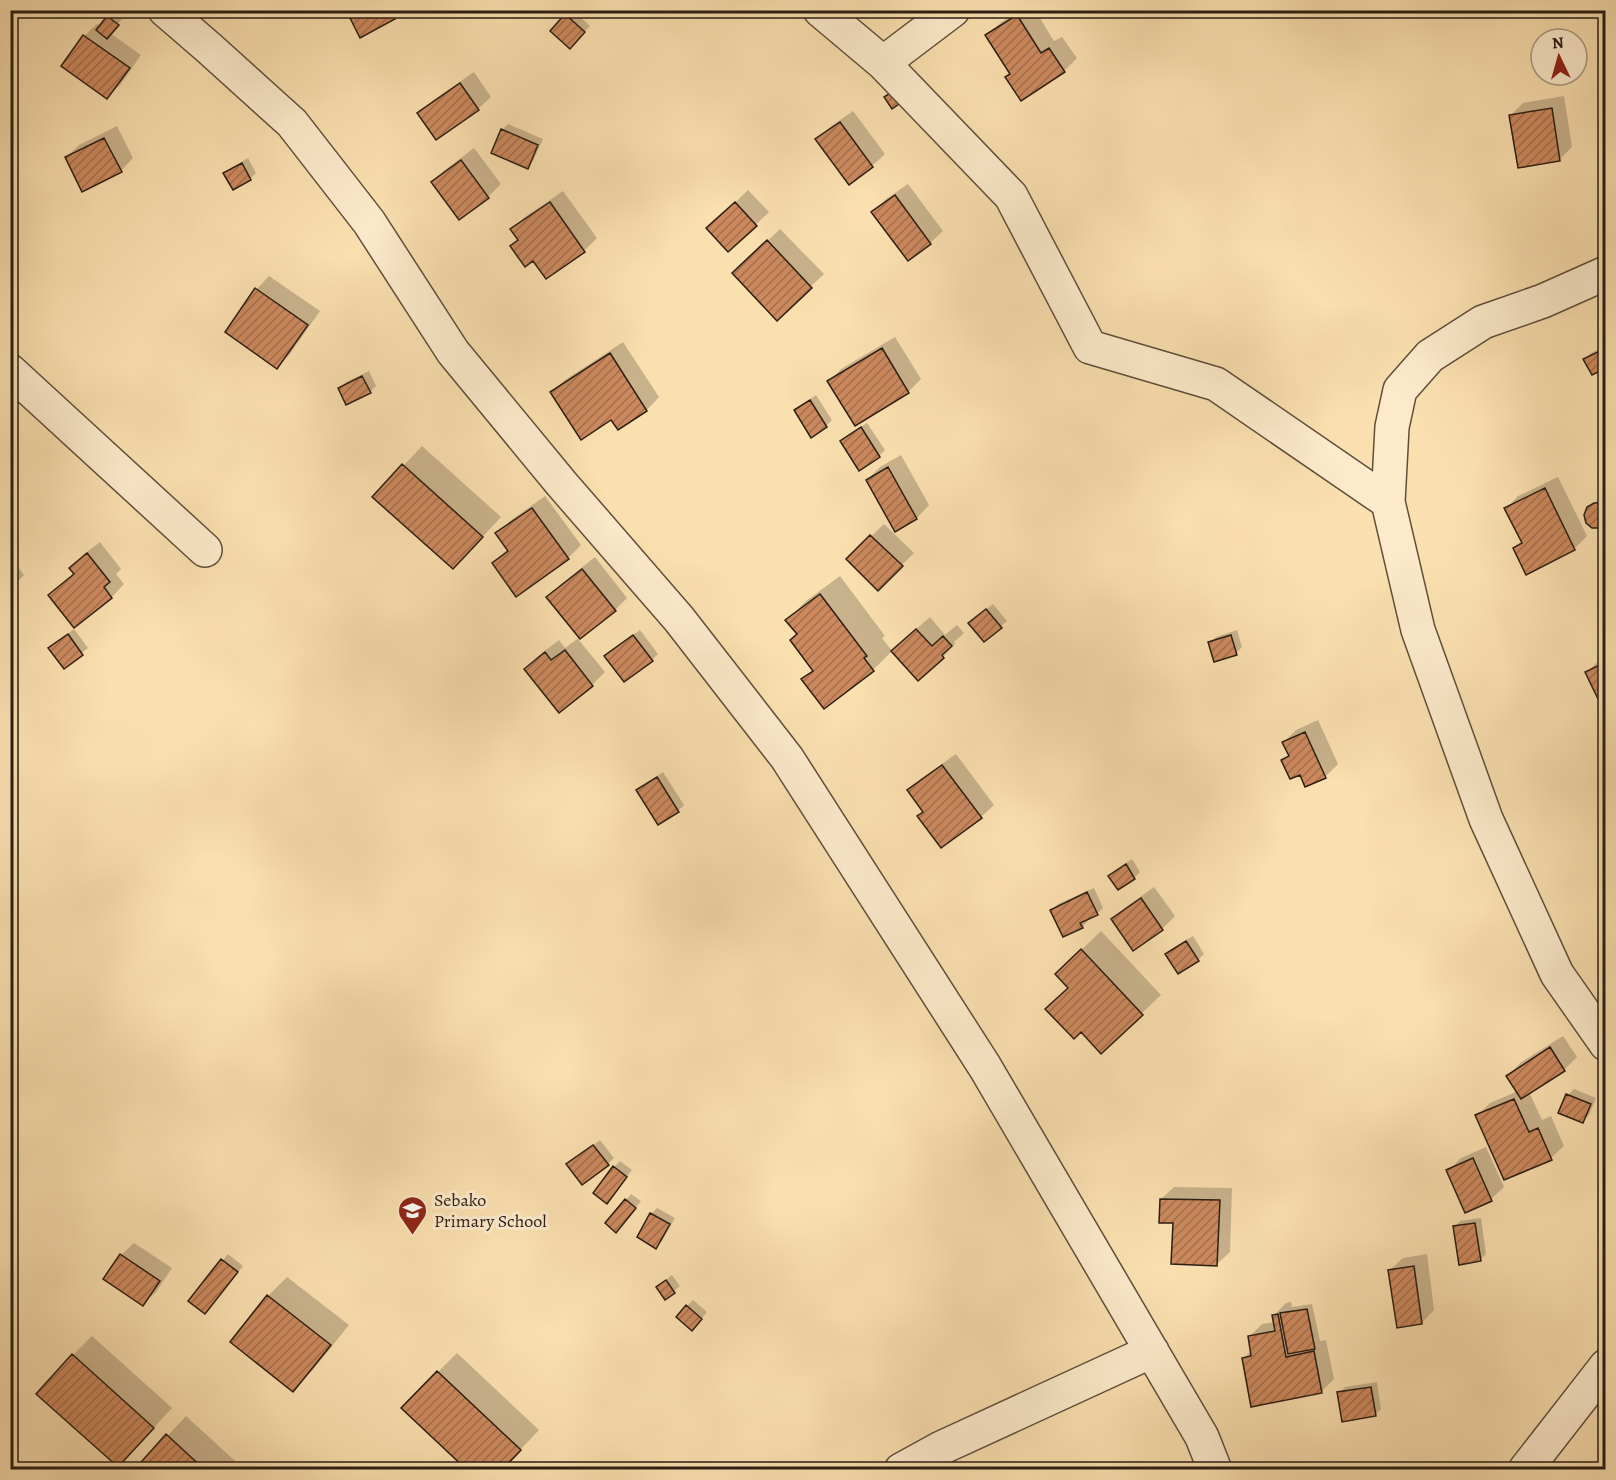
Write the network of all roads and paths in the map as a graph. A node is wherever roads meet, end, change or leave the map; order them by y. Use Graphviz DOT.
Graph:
graph roads {
  1 [pos="165,10"];
  2 [pos="820,10"];
  3 [pos="953,10"];
  4 [pos="883,63"];
  5 [pos="1605,273"];
  6 [pos="10,370"];
  7 [pos="1388,502"];
  8 [pos="205,550"];
  9 [pos="1605,1044"];
  10 [pos="1152,1351"];
  11 [pos="1605,1366"];
  12 [pos="901,1470"];
  13 [pos="1215,1470"];
  14 [pos="1525,1470"];
  1 -- 10 [label="street"];
  2 -- 4 [label="street"];
  3 -- 4 [label="street"];
  4 -- 7 [label="street"];
  5 -- 7 [label="street"];
  6 -- 8 [label="street"];
  7 -- 9 [label="street"];
  10 -- 12 [label="street"];
  10 -- 13 [label="street"];
  11 -- 14 [label="street"];
}
